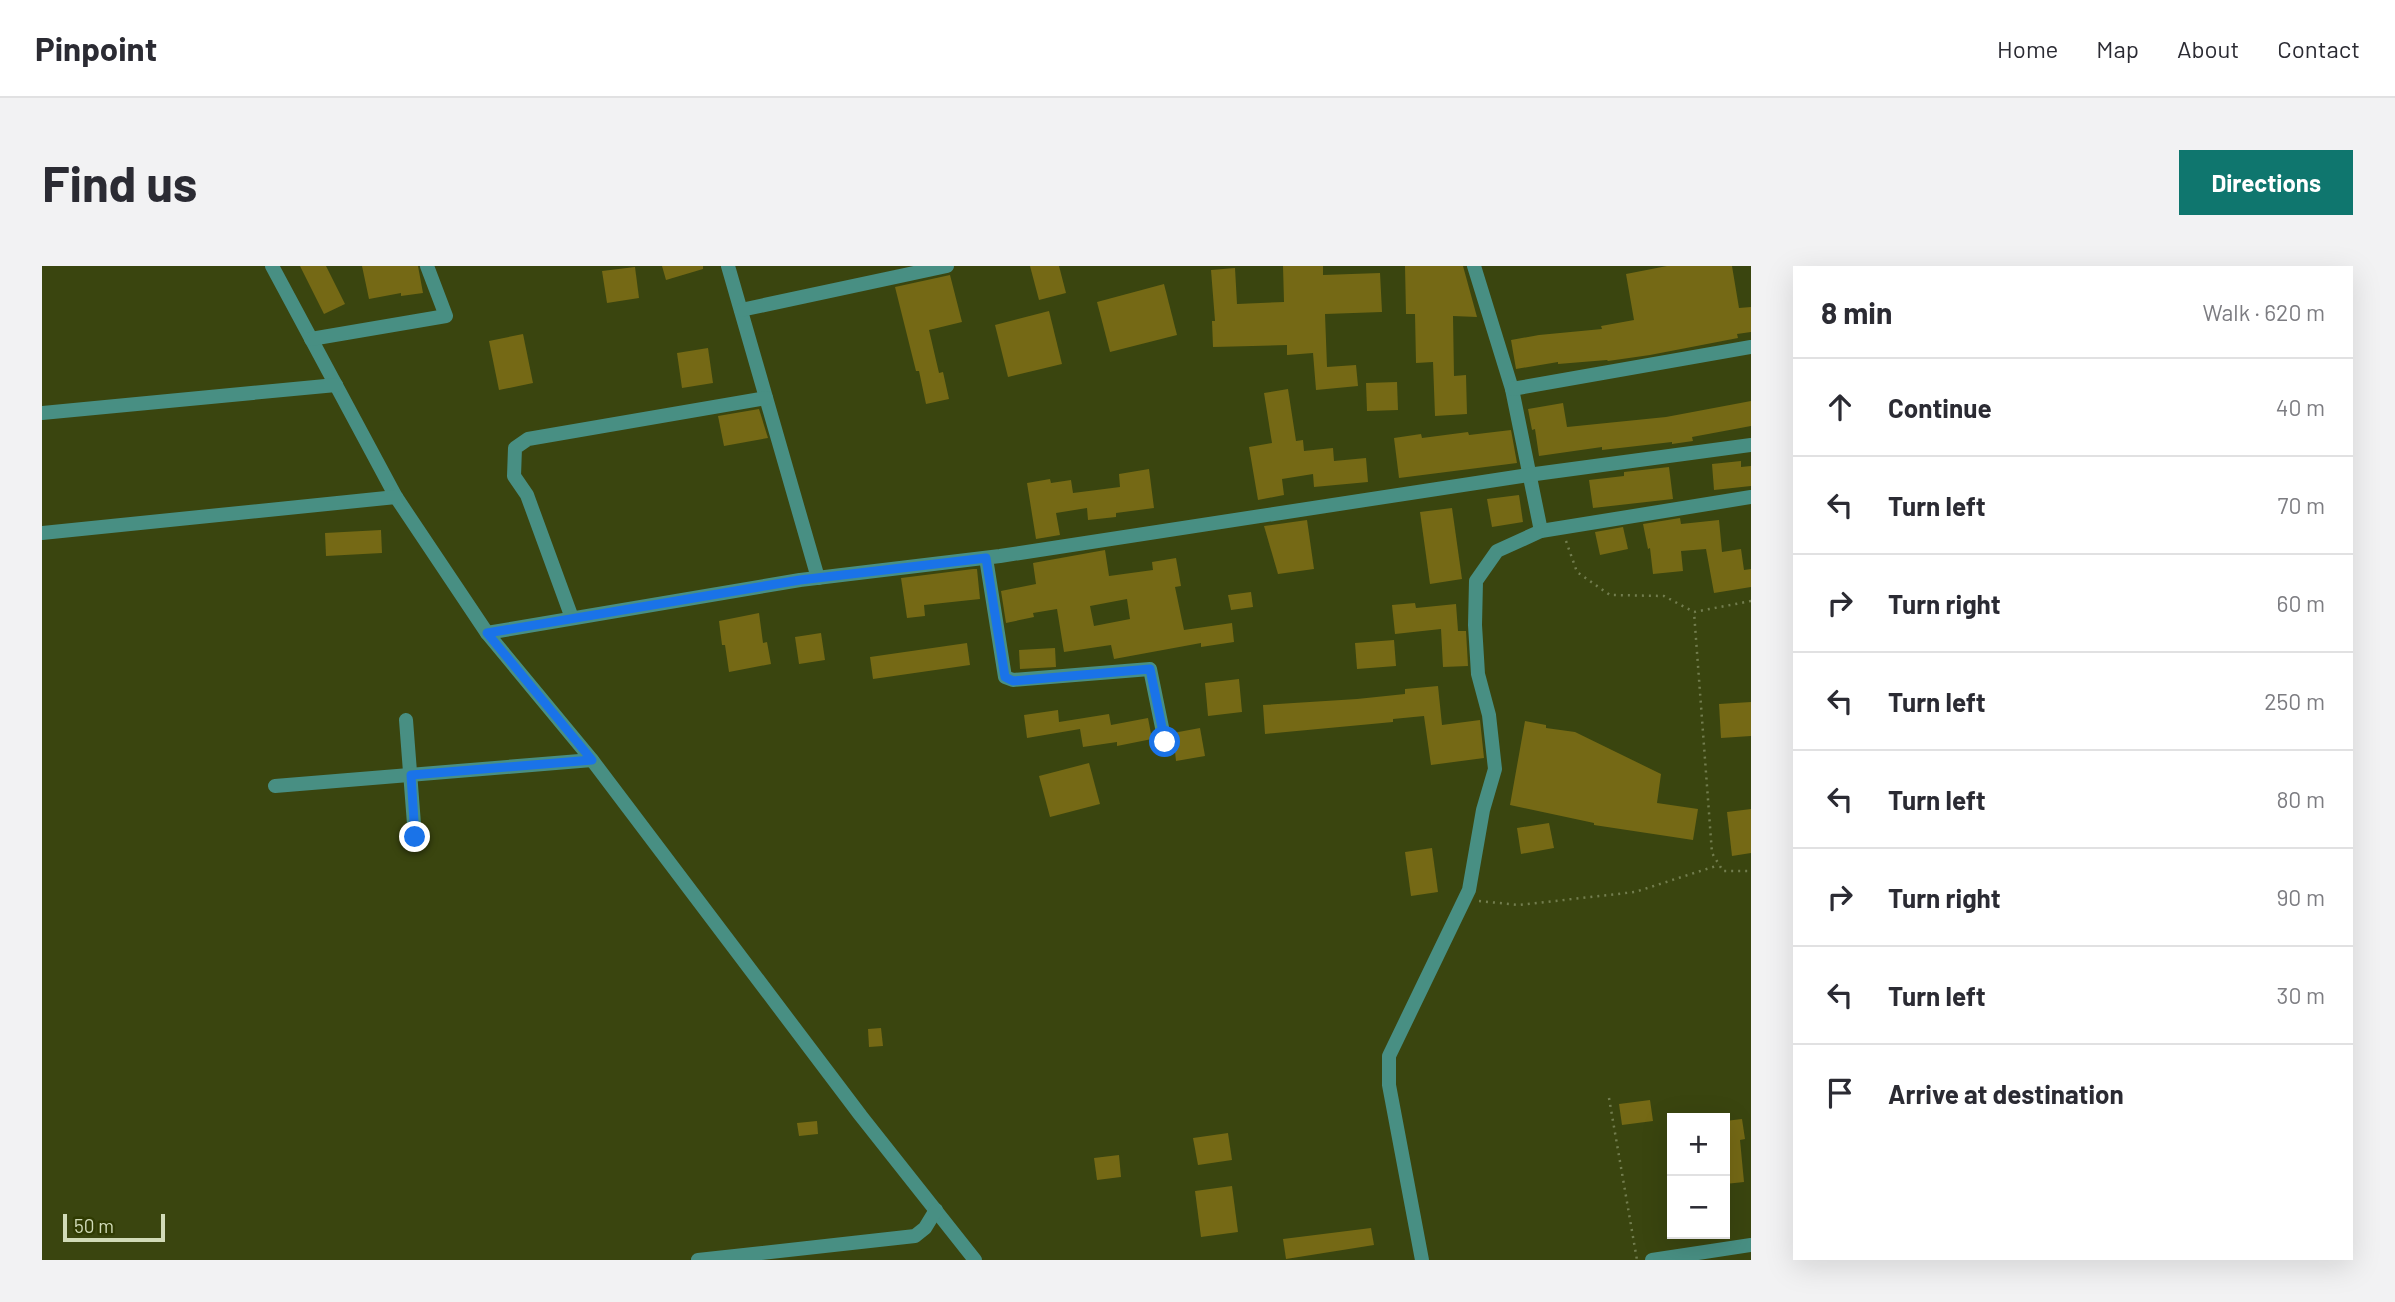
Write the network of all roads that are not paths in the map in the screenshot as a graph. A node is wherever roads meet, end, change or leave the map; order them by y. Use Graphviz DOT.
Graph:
graph roads {
  1 [pos="272,266"];
  2 [pos="427,266"];
  3 [pos="728,266"];
  4 [pos="947,266"];
  5 [pos="1474,266"];
  6 [pos="741,310"];
  7 [pos="311,339"];
  8 [pos="1751,347"];
  9 [pos="336,385"];
  10 [pos="1511,389"];
  11 [pos="766,398"];
  12 [pos="42,413"];
  13 [pos="1751,445"];
  14 [pos="1528,475"];
  15 [pos="1751,496"];
  16 [pos="396,497"];
  17 [pos="1541,531"];
  18 [pos="42,533"];
  19 [pos="986,558"];
  20 [pos="818,578"];
  21 [pos="572,618"];
  22 [pos="487,633"];
  23 [pos="407,720"];
  24 [pos="1165,742"];
  25 [pos="592,760"];
  26 [pos="411,775"];
  27 [pos="275,786"];
  28 [pos="415,837"];
  29 [pos="936,1210"];
  30 [pos="1751,1245"];
  31 [pos="698,1260"];
  32 [pos="975,1260"];
  33 [pos="1422,1260"];
  34 [pos="1652,1260"];
  1 -- 7 [label="street"];
  2 -- 7 [label="street"];
  3 -- 6 [label="street"];
  4 -- 6 [label="street"];
  5 -- 10 [label="street"];
  6 -- 11 [label="street"];
  7 -- 9 [label="street"];
  8 -- 10 [label="street"];
  9 -- 12 [label="street"];
  9 -- 16 [label="street"];
  10 -- 14 [label="street"];
  11 -- 20 [label="street"];
  11 -- 21 [label="street"];
  13 -- 14 [label="street"];
  14 -- 17 [label="street"];
  14 -- 19 [label="street"];
  15 -- 17 [label="street"];
  16 -- 18 [label="street"];
  16 -- 22 [label="street"];
  17 -- 33 [label="street"];
  19 -- 20 [label="street"];
  19 -- 24 [label="street"];
  20 -- 21 [label="street"];
  21 -- 22 [label="street"];
  22 -- 25 [label="street"];
  23 -- 26 [label="street"];
  25 -- 26 [label="street"];
  25 -- 29 [label="street"];
  26 -- 27 [label="street"];
  26 -- 28 [label="street"];
  29 -- 31 [label="street"];
  29 -- 32 [label="street"];
  30 -- 34 [label="street"];
}
